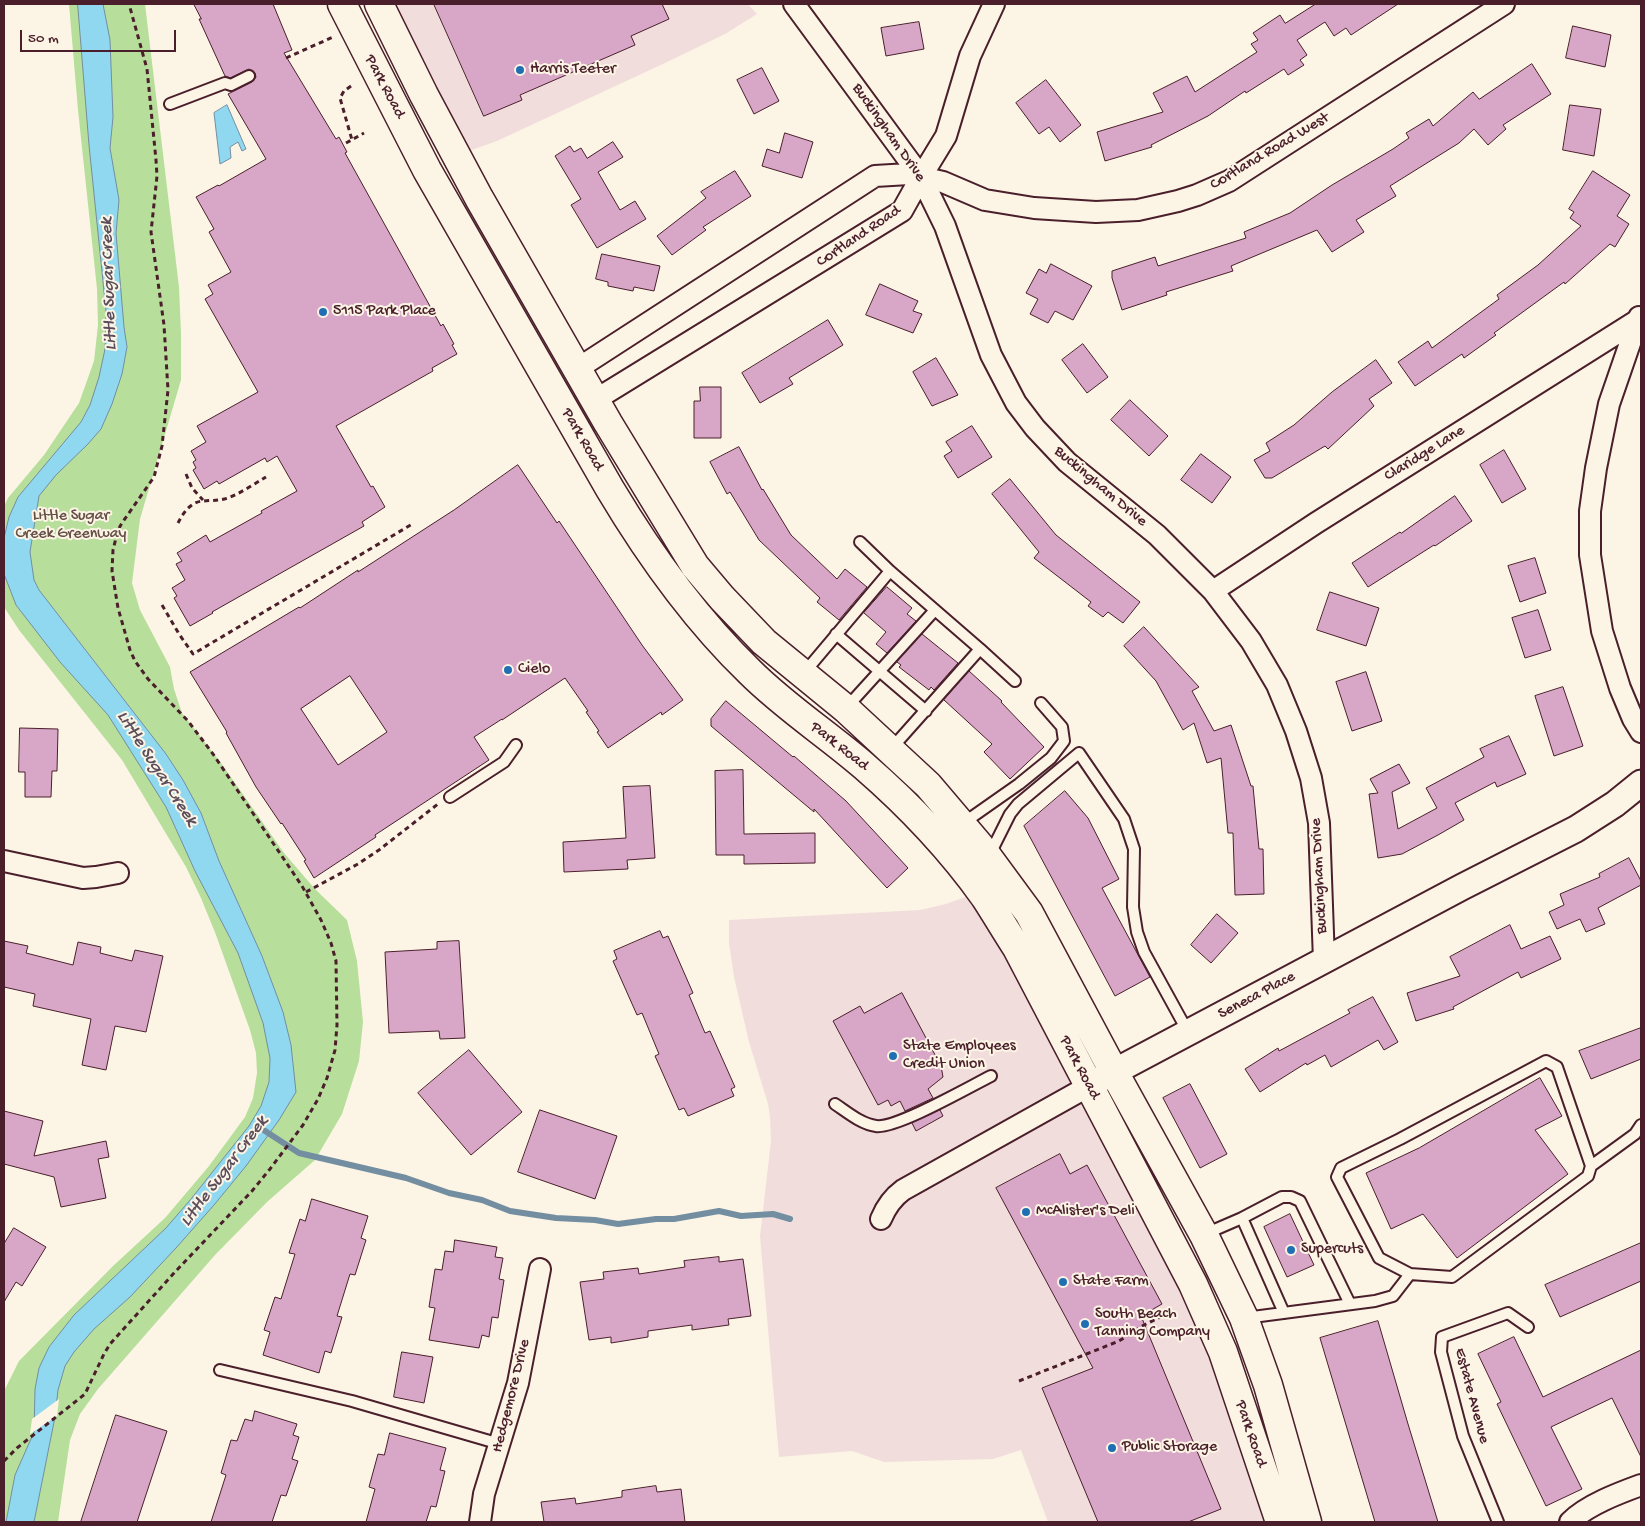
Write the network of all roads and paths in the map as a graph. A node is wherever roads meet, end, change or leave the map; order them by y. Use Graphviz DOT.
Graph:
graph roads {
  1 [pos="129,4"];
  2 [pos="342,4"];
  3 [pos="378,4"];
  4 [pos="794,4"];
  5 [pos="994,4"];
  6 [pos="1504,4"];
  7 [pos="333,37"];
  8 [pos="286,58"];
  9 [pos="248,76"];
  10 [pos="351,86"];
  11 [pos="170,104"];
  12 [pos="364,133"];
  13 [pos="352,140"];
  14 [pos="346,143"];
  15 [pos="921,176"];
  16 [pos="1640,317"];
  17 [pos="564,377"];
  18 [pos="582,408"];
  19 [pos="186,474"];
  20 [pos="266,477"];
  21 [pos="204,501"];
  22 [pos="178,523"];
  23 [pos="414,523"];
  24 [pos="860,542"];
  25 [pos="890,571"];
  26 [pos="1213,591"];
  27 [pos="162,605"];
  28 [pos="935,610"];
  29 [pos="836,634"];
  30 [pos="980,649"];
  31 [pos="880,672"];
  32 [pos="803,674"];
  33 [pos="1015,681"];
  34 [pos="1041,703"];
  35 [pos="846,708"];
  36 [pos="926,711"];
  37 [pos="1641,732"];
  38 [pos="516,745"];
  39 [pos="890,750"];
  40 [pos="1641,783"];
  41 [pos="450,797"];
  42 [pos="961,824"];
  43 [pos="988,857"];
  44 [pos="4,861"];
  45 [pos="118,873"];
  46 [pos="306,892"];
  47 [pos="1324,961"];
  48 [pos="1188,1032"];
  49 [pos="1114,1072"];
  50 [pos="991,1076"];
  51 [pos="1089,1086"];
  52 [pos="835,1104"];
  53 [pos="1641,1125"];
  54 [pos="1591,1166"];
  55 [pos="1242,1218"];
  56 [pos="881,1219"];
  57 [pos="1204,1235"];
  58 [pos="540,1269"];
  59 [pos="1410,1274"];
  60 [pos="1350,1304"];
  61 [pos="1169,1313"];
  62 [pos="1284,1313"];
  63 [pos="1244,1318"];
  64 [pos="1528,1327"];
  65 [pos="220,1370"];
  66 [pos="1019,1381"];
  67 [pos="500,1444"];
  68 [pos="4,1461"];
  69 [pos="1641,1484"];
  70 [pos="480,1522"];
  71 [pos="1280,1522"];
  72 [pos="1307,1522"];
  73 [pos="1498,1522"];
  74 [pos="1570,1522"];
  1 -- 46 [label="path"];
  2 -- 17 [label="main road, Park Road"];
  3 -- 17 [label="main road, Park Road"];
  4 -- 15 [label="street, Buckingham Drive"];
  5 -- 15 [label="street, Cortland Road"];
  6 -- 15 [label="street, Cortland Road West"];
  7 -- 8 [label="path"];
  9 -- 11 [label="lane"];
  10 -- 13 [label="path"];
  12 -- 13 [label="path"];
  13 -- 14 [label="path"];
  15 -- 17 [label="street"];
  15 -- 18 [label="street, Cortland Road"];
  15 -- 26 [label="street, Buckingham Drive"];
  16 -- 26 [label="street, Claridge Lane"];
  16 -- 37 [label="street"];
  17 -- 18 [label="main road, Park Road"];
  18 -- 32 [label="main road, Park Road"];
  18 -- 51 [label="main road, Park Road"];
  19 -- 21 [label="path"];
  20 -- 21 [label="path"];
  21 -- 22 [label="path"];
  23 -- 27 [label="path"];
  24 -- 25 [label="lane"];
  25 -- 28 [label="lane"];
  25 -- 29 [label="lane"];
  26 -- 47 [label="street, Buckingham Drive"];
  28 -- 30 [label="lane"];
  28 -- 31 [label="lane"];
  29 -- 31 [label="lane"];
  29 -- 32 [label="lane"];
  30 -- 33 [label="lane"];
  30 -- 36 [label="lane"];
  31 -- 35 [label="lane"];
  31 -- 36 [label="lane"];
  32 -- 35 [label="main road, Park Road"];
  34 -- 42 [label="lane"];
  35 -- 39 [label="main road, Park Road"];
  36 -- 39 [label="lane"];
  38 -- 41 [label="lane"];
  39 -- 42 [label="main road, Park Road"];
  40 -- 47 [label="street, Seneca Place"];
  41 -- 46 [label="path"];
  42 -- 43 [label="main road, Park Road"];
  43 -- 48 [label="lane"];
  43 -- 49 [label="main road, Park Road"];
  44 -- 45 [label="street"];
  46 -- 68 [label="path"];
  47 -- 48 [label="street, Seneca Place"];
  48 -- 49 [label="street, Seneca Place"];
  49 -- 51 [label="street, Seneca Place"];
  49 -- 57 [label="main road, Park Road"];
  50 -- 52 [label="lane"];
  51 -- 56 [label="street, Seneca Place"];
  51 -- 71 [label="main road, Park Road"];
  53 -- 54 [label="lane"];
  54 -- 59 [label="lane"];
  54 -- 59 [label="lane"];
  55 -- 57 [label="lane"];
  55 -- 60 [label="lane"];
  55 -- 62 [label="lane"];
  57 -- 63 [label="main road, Park Road"];
  58 -- 67 [label="street, Hedgemore Drive"];
  59 -- 60 [label="lane"];
  60 -- 62 [label="lane"];
  61 -- 66 [label="path"];
  62 -- 63 [label="lane"];
  63 -- 72 [label="main road, Park Road"];
  64 -- 73 [label="lane, Estate Avenue"];
  65 -- 67 [label="lane"];
  67 -- 70 [label="street, Hedgemore Drive"];
  69 -- 74 [label="street"];
}
